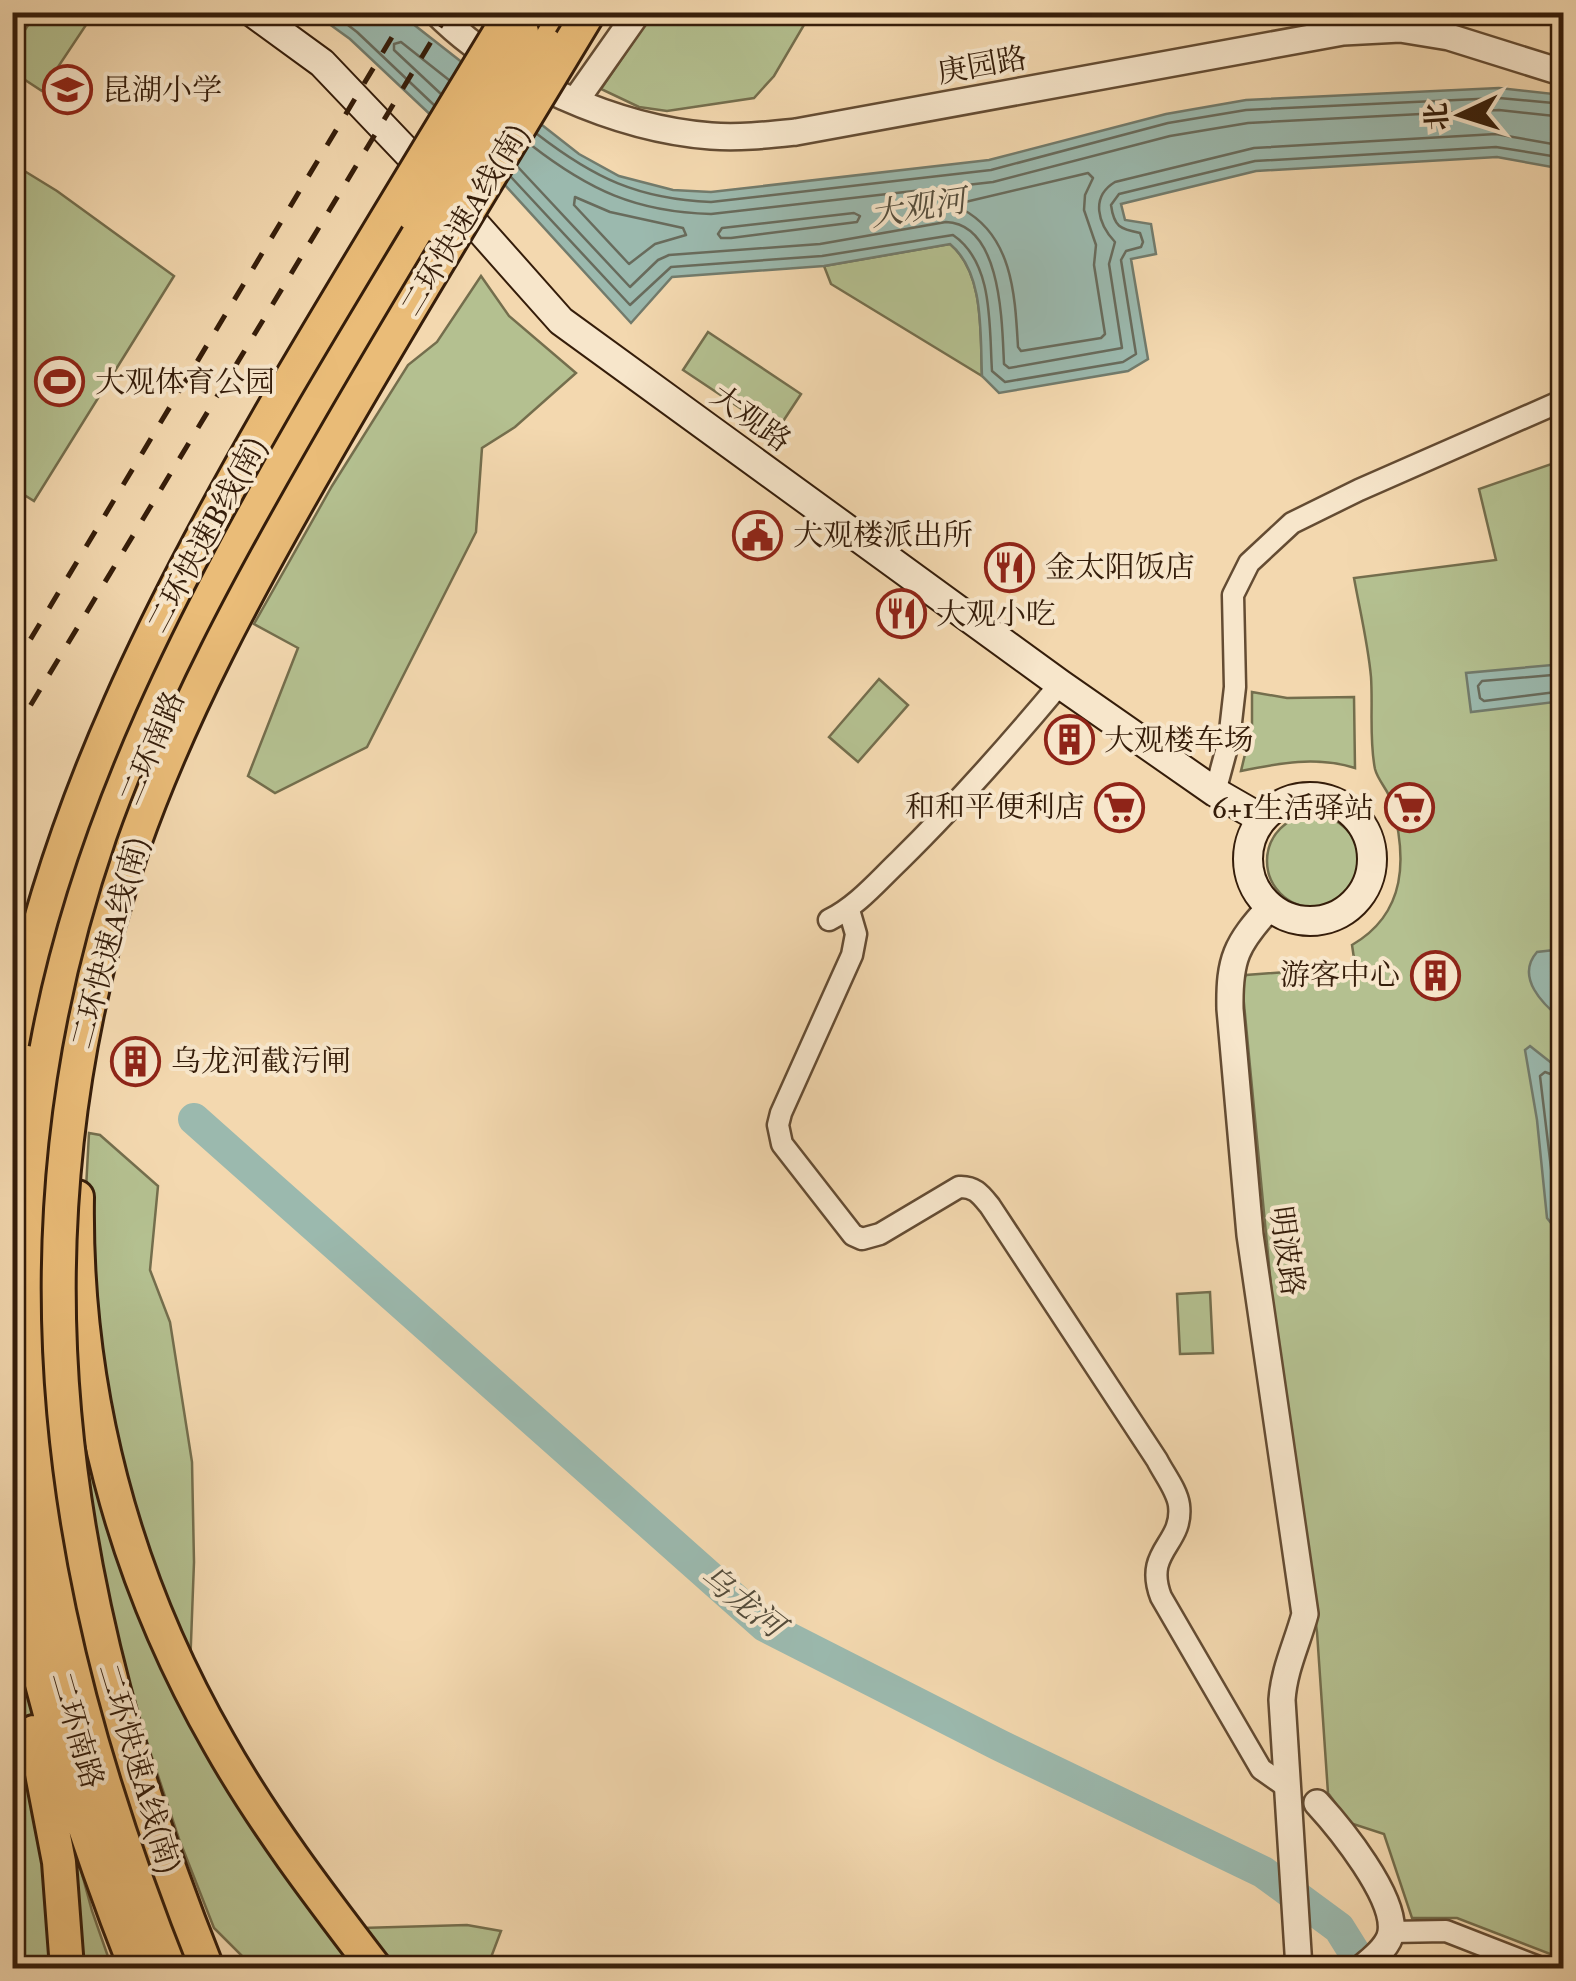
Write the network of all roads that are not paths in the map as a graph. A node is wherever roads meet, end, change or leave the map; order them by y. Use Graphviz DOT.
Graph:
graph roads {
  1 [pos="252,12"];
  2 [pos="436,12"];
  3 [pos="566,12"];
  4 [pos="590,12"];
  5 [pos="638,12"];
  6 [pos="529,25"];
  7 [pos="1564,73"];
  8 [pos="576,100"];
  9 [pos="424,221"];
  10 [pos="1564,400"];
  11 [pos="1060,684"];
  12 [pos="1215,792"];
  13 [pos="1262,819"];
  14 [pos="1270,908"];
  15 [pos="849,910"];
  16 [pos="829,920"];
  17 [pos="104,936"];
  18 [pos="12,1042"];
  19 [pos="12,1212"];
  20 [pos="12,1393"];
  21 [pos="12,1552"];
  22 [pos="12,1630"];
  23 [pos="1288,1788"];
  24 [pos="1317,1804"];
  25 [pos="146,1862"];
  26 [pos="1388,1940"];
  27 [pos="149,1962"];
  28 [pos="67,1968"];
  29 [pos="186,1968"];
  30 [pos="211,1968"];
  31 [pos="375,1968"];
  32 [pos="1299,1968"];
  33 [pos="1362,1968"];
  34 [pos="1541,1968"];
  1 -- 11 [label="main road, 大观路"];
  2 -- 8 [label="street, 庚园路"];
  3 -- 6 [label="main road, 二环南路"];
  4 -- 17 [label="highway, 二环快速A线(南), bridge"];
  5 -- 8 [label="street"];
  6 -- 9 [label="main road, 二环南路, bridge"];
  6 -- 18 [label="highway, 二环快速B线(南), bridge"];
  7 -- 8 [label="street, 庚园路"];
  9 -- 19 [label="main road, 二环南路"];
  9 -- 25 [label="main road, 二环南路"];
  10 -- 12 [label="street"];
  11 -- 12 [label="main road, 大观路"];
  11 -- 15 [label="street"];
  12 -- 13 [label="main road, 大观路"];
  13 -- 14 [label="main road"];
  13 -- 14 [label="main road"];
  14 -- 23 [label="street, 明波路"];
  15 -- 16 [label="street"];
  15 -- 23 [label="street"];
  17 -- 30 [label="highway, 二环快速A线(南), bridge"];
  17 -- 31 [label="highway, bridge"];
  20 -- 27 [label="main road, 二环南路"];
  21 -- 27 [label="highway"];
  22 -- 28 [label="highway"];
  23 -- 32 [label="street"];
  24 -- 26 [label="street"];
  25 -- 29 [label="main road"];
  25 -- 30 [label="main road"];
  26 -- 33 [label="street"];
  26 -- 34 [label="street"];
}
